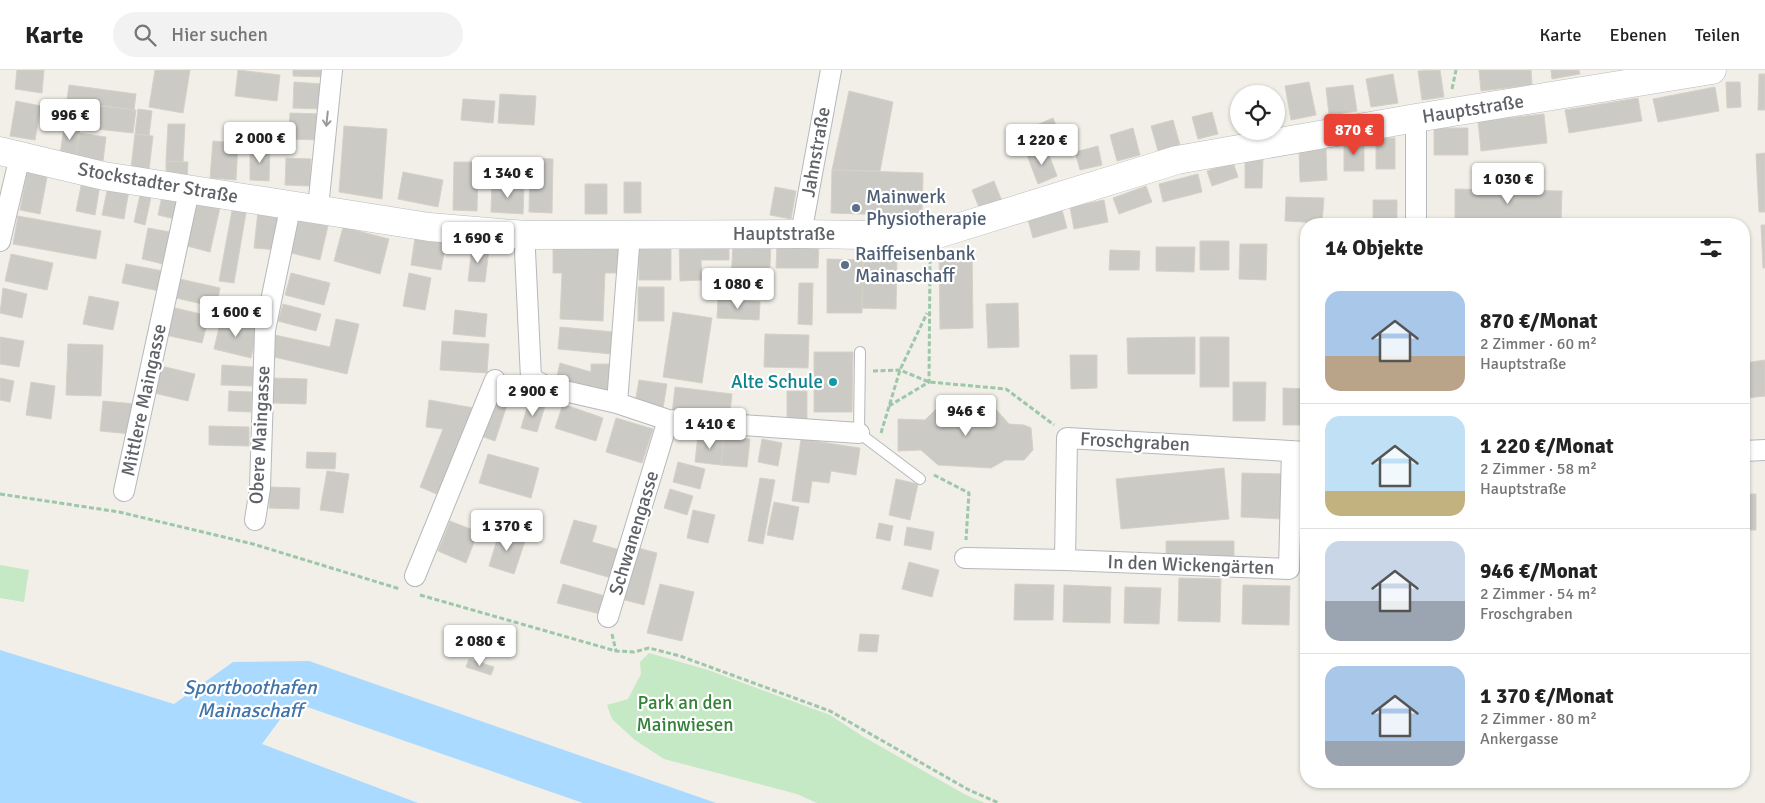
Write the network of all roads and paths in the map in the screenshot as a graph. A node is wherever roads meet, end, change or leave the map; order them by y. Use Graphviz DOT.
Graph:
graph roads {
  1 [pos="332,70"];
  2 [pos="831,70"];
  3 [pos="1712,70"];
  4 [pos="1416,118"];
  5 [pos="10,154"];
  6 [pos="189,191"];
  7 [pos="291,204"];
  8 [pos="318,208"];
  9 [pos="1416,218"];
  10 [pos="630,234"];
  11 [pos="802,234"];
  12 [pos="526,235"];
  13 [pos="931,236"];
  14 [pos="0,241"];
  15 [pos="928,312"];
  16 [pos="860,352"];
  17 [pos="900,370"];
  18 [pos="859,371"];
  19 [pos="495,380"];
  20 [pos="929,382"];
  21 [pos="617,403"];
  22 [pos="890,406"];
  23 [pos="668,420"];
  24 [pos="859,433"];
  25 [pos="1067,438"];
  26 [pos="885,440"];
  27 [pos="1765,450"];
  28 [pos="1750,451"];
  29 [pos="1299,452"];
  30 [pos="927,471"];
  31 [pos="920,480"];
  32 [pos="124,491"];
  33 [pos="0,494"];
  34 [pos="256,520"];
  35 [pos="965,558"];
  36 [pos="1065,560"];
  37 [pos="414,587"];
  38 [pos="608,617"];
  39 [pos="1000,803"];
  1 -- 8 [label="street, one-way"];
  2 -- 11 [label="street, Jahnstraße"];
  3 -- 4 [label="street, Hauptstraße"];
  4 -- 9 [label="street"];
  4 -- 13 [label="street, Hauptstraße"];
  5 -- 6 [label="street, Stockstadter Straße"];
  5 -- 14 [label="street"];
  6 -- 7 [label="street, Stockstadter Straße"];
  6 -- 32 [label="street, Mittlere Maingasse"];
  7 -- 8 [label="street, Stockstadter Straße"];
  7 -- 34 [label="street, Obere Maingasse"];
  8 -- 12 [label="street, Hauptstraße"];
  10 -- 11 [label="street, Hauptstraße"];
  10 -- 12 [label="street, Hauptstraße"];
  10 -- 21 [label="street"];
  11 -- 13 [label="street, Hauptstraße"];
  12 -- 21 [label="street"];
  13 -- 15 [label="path"];
  15 -- 17 [label="path"];
  15 -- 20 [label="path"];
  16 -- 18 [label="lane"];
  17 -- 18 [label="path"];
  17 -- 20 [label="path"];
  17 -- 22 [label="path"];
  18 -- 24 [label="lane"];
  19 -- 37 [label="street"];
  20 -- 22 [label="path"];
  20 -- 25 [label="path"];
  21 -- 23 [label="street"];
  22 -- 26 [label="path"];
  23 -- 24 [label="street"];
  23 -- 38 [label="street, Schwanengasse"];
  24 -- 31 [label="lane"];
  25 -- 29 [label="street, Froschgraben"];
  25 -- 36 [label="street, Froschgraben"];
  27 -- 28 [label="street"];
  29 -- 36 [label="street, In den Wickengärten"];
  30 -- 35 [label="path"];
  33 -- 37 [label="path"];
  35 -- 36 [label="street"];
  37 -- 39 [label="path"];
}
